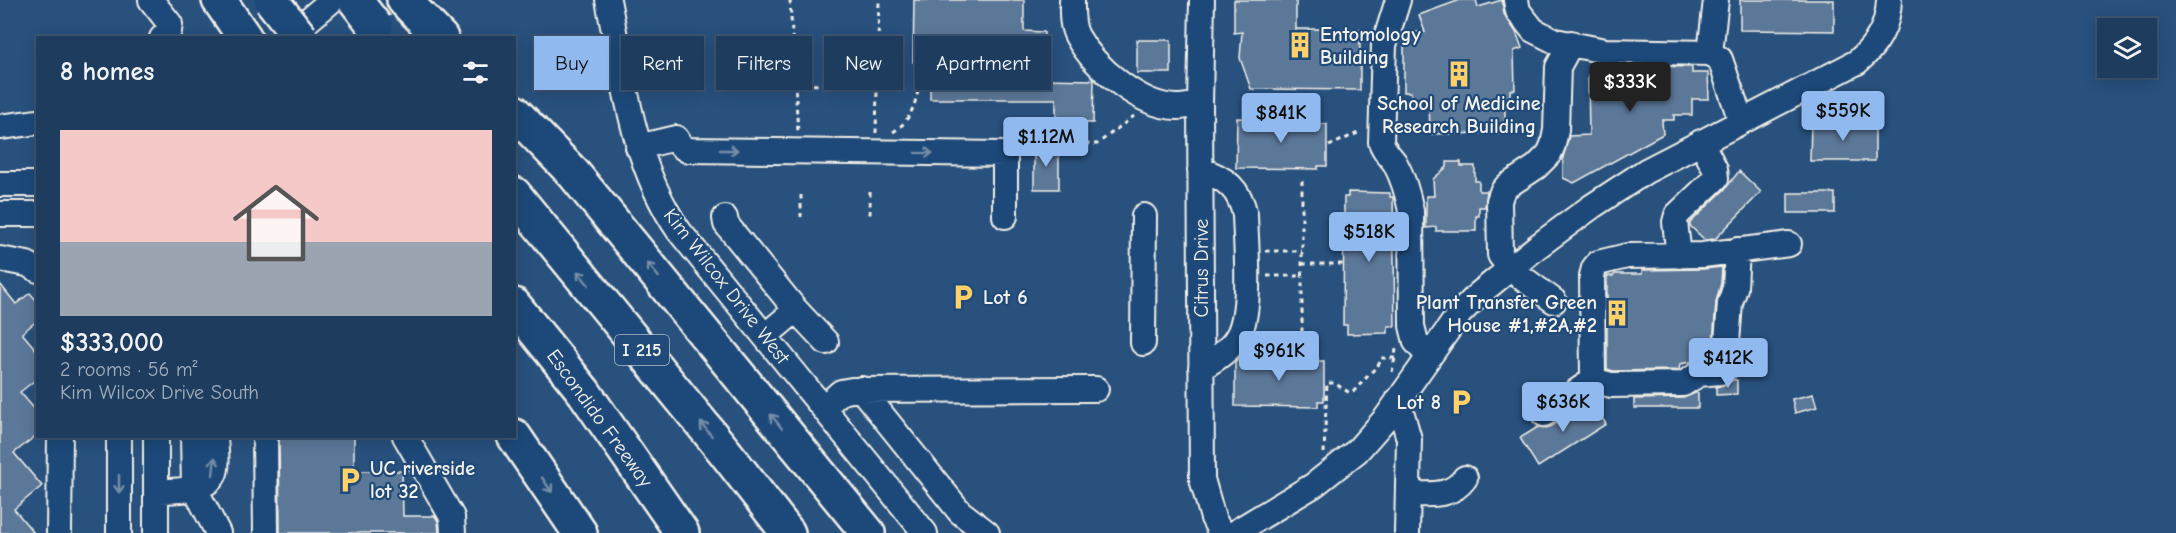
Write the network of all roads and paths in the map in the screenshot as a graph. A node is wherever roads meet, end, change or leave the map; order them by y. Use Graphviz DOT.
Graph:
graph roads {
  1 [pos="151,0"];
  2 [pos="271,0"];
  3 [pos="332,0"];
  4 [pos="355,0"];
  5 [pos="405,0"];
  6 [pos="602,0"];
  7 [pos="790,0"];
  8 [pos="879,0"];
  9 [pos="1072,0"];
  10 [pos="1202,0"];
  11 [pos="1398,0"];
  12 [pos="1516,0"];
  13 [pos="1716,0"];
  14 [pos="1889,0"];
  15 [pos="611,11"];
  16 [pos="381,32"];
  17 [pos="164,36"];
  18 [pos="289,36"];
  19 [pos="299,36"];
  20 [pos="439,36"];
  21 [pos="792,36"];
  22 [pos="878,36"];
  23 [pos="1571,43"];
  24 [pos="1710,53"];
  25 [pos="795,90"];
  26 [pos="877,90"];
  27 [pos="919,90"];
  28 [pos="1149,100"];
  29 [pos="1200,104"];
  30 [pos="516,114"];
  31 [pos="1382,117"];
  32 [pos="1742,121"];
  33 [pos="36,122"];
  34 [pos="0,128"];
  35 [pos="885,137"];
  36 [pos="876,142"];
  37 [pos="1701,142"];
  38 [pos="1041,143"];
  39 [pos="1329,146"];
  40 [pos="638,147"];
  41 [pos="799,150"];
  42 [pos="1200,170"];
  43 [pos="1302,181"];
  44 [pos="0,184"];
  45 [pos="36,184"];
  46 [pos="870,192"];
  47 [pos="801,195"];
  48 [pos="516,196"];
  49 [pos="0,214"];
  50 [pos="36,214"];
  51 [pos="870,216"];
  52 [pos="1005,216"];
  53 [pos="1144,216"];
  54 [pos="801,217"];
  55 [pos="725,218"];
  56 [pos="1789,244"];
  57 [pos="1737,250"];
  58 [pos="1302,251"];
  59 [pos="1679,256"];
  60 [pos="1265,258"];
  61 [pos="0,259"];
  62 [pos="1302,264"];
  63 [pos="1344,264"];
  64 [pos="1510,268"];
  65 [pos="36,269"];
  66 [pos="1265,276"];
  67 [pos="1302,276"];
  68 [pos="1554,302"];
  69 [pos="516,307"];
  70 [pos="796,310"];
  71 [pos="765,336"];
  72 [pos="826,342"];
  73 [pos="1143,343"];
  74 [pos="1396,347"];
  75 [pos="1302,350"];
  76 [pos="1428,356"];
  77 [pos="1395,358"];
  78 [pos="1201,368"];
  79 [pos="1391,377"];
  80 [pos="1593,380"];
  81 [pos="861,389"];
  82 [pos="1096,389"];
  83 [pos="1398,400"];
  84 [pos="824,407"];
  85 [pos="1544,414"];
  86 [pos="60,438"];
  87 [pos="119,438"];
  88 [pos="156,438"];
  89 [pos="193,438"];
  90 [pos="215,438"];
  91 [pos="266,438"];
  92 [pos="406,438"];
  93 [pos="515,438"];
  94 [pos="1330,451"];
  95 [pos="1465,478"];
  96 [pos="194,487"];
  97 [pos="156,491"];
  98 [pos="1408,494"];
  99 [pos="778,520"];
  100 [pos="59,533"];
  101 [pos="119,533"];
  102 [pos="156,533"];
  103 [pos="218,533"];
  104 [pos="266,533"];
  105 [pos="453,533"];
  106 [pos="580,533"];
  107 [pos="682,533"];
  108 [pos="868,533"];
  109 [pos="926,533"];
  110 [pos="987,533"];
  111 [pos="1221,533"];
  112 [pos="1234,533"];
  113 [pos="1407,533"];
  1 -- 17 [label="street"];
  2 -- 19 [label="highway, bridge"];
  3 -- 18 [label="street"];
  4 -- 16 [label="highway, bridge"];
  5 -- 20 [label="highway"];
  6 -- 15 [label="street, Kim Wilcox Drive West"];
  7 -- 21 [label="path"];
  8 -- 22 [label="path"];
  9 -- 28 [label="street"];
  10 -- 29 [label="street, Citrus Drive"];
  11 -- 31 [label="street"];
  12 -- 23 [label="street"];
  13 -- 24 [label="street"];
  14 -- 32 [label="street"];
  15 -- 40 [label="street, Kim Wilcox Drive West"];
  23 -- 24 [label="street"];
  23 -- 64 [label="street"];
  24 -- 32 [label="street"];
  25 -- 41 [label="path"];
  26 -- 36 [label="path"];
  27 -- 35 [label="path"];
  28 -- 29 [label="street"];
  28 -- 38 [label="path"];
  29 -- 42 [label="street, Citrus Drive"];
  108 -- 30 [label="highway, one-way"];
  31 -- 39 [label="path"];
  31 -- 76 [label="street"];
  32 -- 37 [label="street"];
  33 -- 34 [label="street"];
  37 -- 59 [label="street"];
  37 -- 64 [label="street"];
  40 -- 41 [label="street, one-way"];
  40 -- 71 [label="street, Kim Wilcox Drive West"];
  41 -- 52 [label="street, one-way"];
  42 -- 78 [label="street, Citrus Drive"];
  42 -- 78 [label="street"];
  43 -- 58 [label="path"];
  44 -- 45 [label="street"];
  46 -- 51 [label="path"];
  47 -- 54 [label="path"];
  99 -- 48 [label="highway, I 215, one-way"];
  49 -- 50 [label="street"];
  53 -- 73 [label="street"];
  55 -- 70 [label="street"];
  56 -- 57 [label="street"];
  57 -- 59 [label="street"];
  57 -- 80 [label="street"];
  58 -- 60 [label="path"];
  58 -- 62 [label="path"];
  59 -- 80 [label="street"];
  61 -- 65 [label="street"];
  62 -- 63 [label="path"];
  62 -- 67 [label="path"];
  64 -- 68 [label="street"];
  64 -- 76 [label="street"];
  66 -- 67 [label="path"];
  67 -- 75 [label="path"];
  69 -- 107 [label="highway, Escondido Freeway"];
  70 -- 71 [label="street"];
  70 -- 72 [label="street"];
  71 -- 84 [label="street, Kim Wilcox Drive West"];
  74 -- 77 [label="path"];
  76 -- 83 [label="street"];
  77 -- 79 [label="path"];
  77 -- 94 [label="path"];
  78 -- 111 [label="street, Citrus Drive"];
  80 -- 85 [label="street"];
  81 -- 82 [label="street"];
  81 -- 84 [label="street"];
  81 -- 110 [label="street"];
  83 -- 98 [label="street"];
  83 -- 112 [label="street"];
  84 -- 109 [label="street, Kim Wilcox Drive West"];
  86 -- 100 [label="street"];
  87 -- 101 [label="street, one-way"];
  88 -- 97 [label="street"];
  89 -- 96 [label="street"];
  96 -- 90 [label="street, one-way"];
  91 -- 104 [label="street"];
  92 -- 105 [label="street"];
  93 -- 106 [label="highway, one-way"];
  95 -- 98 [label="street"];
  96 -- 97 [label="street"];
  96 -- 103 [label="street"];
  97 -- 102 [label="street"];
  98 -- 113 [label="street"];
}
